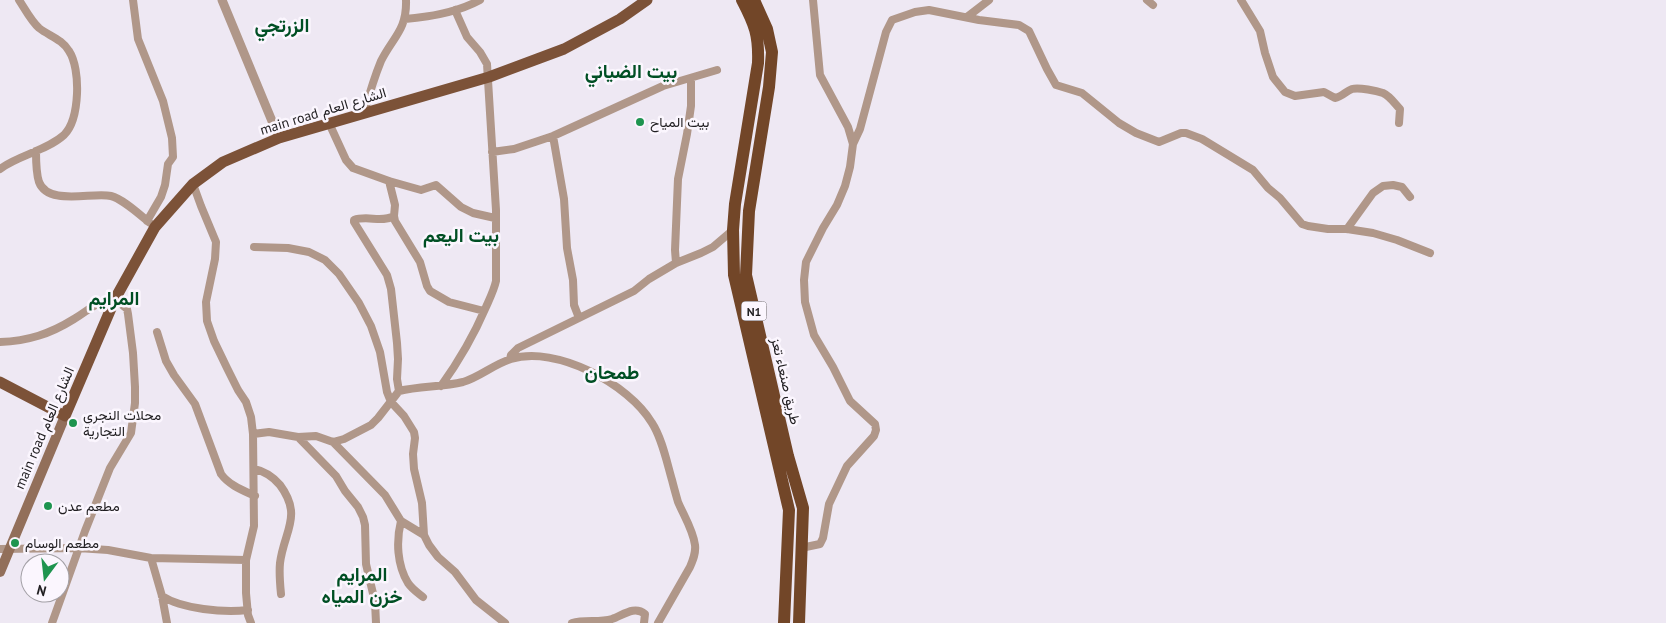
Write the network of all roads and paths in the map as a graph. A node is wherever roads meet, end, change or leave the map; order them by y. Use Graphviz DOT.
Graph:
graph roads {
  1 [pos="19,0"];
  2 [pos="133,0"];
  3 [pos="222,0"];
  4 [pos="406,0"];
  5 [pos="480,0"];
  6 [pos="646,0"];
  7 [pos="742,0"];
  8 [pos="754,0"];
  9 [pos="813,0"];
  10 [pos="988,0"];
  11 [pos="1241,0"];
  12 [pos="455,10"];
  13 [pos="967,17"];
  14 [pos="405,19"];
  15 [pos="717,70"];
  16 [pos="488,77"];
  17 [pos="691,78"];
  18 [pos="364,113"];
  19 [pos="330,123"];
  20 [pos="1400,123"];
  21 [pos="553,136"];
  22 [pos="279,138"];
  23 [pos="853,144"];
  24 [pos="36,151"];
  25 [pos="492,152"];
  26 [pos="0,169"];
  27 [pos="389,181"];
  28 [pos="193,184"];
  29 [pos="1410,197"];
  30 [pos="394,216"];
  31 [pos="495,218"];
  32 [pos="151,224"];
  33 [pos="1347,229"];
  34 [pos="733,230"];
  35 [pos="746,232"];
  36 [pos="254,247"];
  37 [pos="1430,253"];
  38 [pos="676,262"];
  39 [pos="115,299"];
  40 [pos="484,311"];
  41 [pos="579,318"];
  42 [pos="157,332"];
  43 [pos="0,341"];
  44 [pos="510,359"];
  45 [pos="0,382"];
  46 [pos="441,386"];
  47 [pos="399,391"];
  48 [pos="391,402"];
  49 [pos="65,416"];
  50 [pos="253,434"];
  51 [pos="298,437"];
  52 [pos="333,442"];
  53 [pos="254,469"];
  54 [pos="255,496"];
  55 [pos="401,521"];
  56 [pos="424,535"];
  57 [pos="5,548"];
  58 [pos="78,548"];
  59 [pos="801,548"];
  60 [pos="152,558"];
  61 [pos="246,560"];
  62 [pos="0,572"];
  63 [pos="281,594"];
  64 [pos="162,596"];
  65 [pos="423,597"];
  66 [pos="248,610"];
  67 [pos="52,623"];
  68 [pos="167,623"];
  69 [pos="251,623"];
  70 [pos="376,623"];
  71 [pos="505,623"];
  72 [pos="572,623"];
  73 [pos="644,623"];
  74 [pos="658,623"];
  75 [pos="784,623"];
  76 [pos="799,623"];
  1 -- 24 [label="street"];
  2 -- 32 [label="street"];
  3 -- 22 [label="street"];
  4 -- 14 [label="street"];
  5 -- 12 [label="street"];
  6 -- 16 [label="main road, main road الشارع العام"];
  7 -- 34 [label="highway, طريق صنعاء تعز / N1"];
  8 -- 35 [label="highway, طريق صنعاء تعز / N1"];
  9 -- 23 [label="street"];
  10 -- 13 [label="street"];
  11 -- 20 [label="street"];
  12 -- 14 [label="street"];
  12 -- 16 [label="street"];
  13 -- 23 [label="street"];
  13 -- 33 [label="street"];
  14 -- 18 [label="street"];
  15 -- 17 [label="street"];
  16 -- 18 [label="main road, main road الشارع العام"];
  16 -- 25 [label="street"];
  17 -- 21 [label="street"];
  17 -- 38 [label="street"];
  18 -- 19 [label="main road, main road الشارع العام"];
  19 -- 22 [label="main road, main road الشارع العام"];
  19 -- 27 [label="street"];
  21 -- 25 [label="street"];
  21 -- 41 [label="street"];
  22 -- 28 [label="main road, main road الشارع العام"];
  23 -- 59 [label="street"];
  24 -- 26 [label="street"];
  24 -- 32 [label="street"];
  25 -- 31 [label="street"];
  27 -- 30 [label="street"];
  27 -- 31 [label="street"];
  28 -- 32 [label="main road, main road الشارع العام"];
  28 -- 50 [label="street"];
  29 -- 33 [label="street"];
  30 -- 40 [label="street"];
  30 -- 47 [label="street"];
  31 -- 40 [label="street"];
  32 -- 39 [label="main road, main road الشارع العام"];
  33 -- 37 [label="street"];
  34 -- 35 [label="highway"];
  34 -- 38 [label="street"];
  34 -- 75 [label="highway, طريق صنعاء تعز / N1"];
  35 -- 59 [label="highway, طريق صنعاء تعز / N1"];
  36 -- 48 [label="street"];
  38 -- 41 [label="street"];
  39 -- 43 [label="street"];
  39 -- 49 [label="main road, main road الشارع العام"];
  39 -- 58 [label="street"];
  40 -- 46 [label="street"];
  41 -- 44 [label="street"];
  42 -- 54 [label="street"];
  44 -- 46 [label="street"];
  44 -- 74 [label="street"];
  45 -- 49 [label="main road"];
  46 -- 47 [label="street"];
  47 -- 48 [label="street"];
  48 -- 52 [label="street"];
  48 -- 56 [label="street"];
  49 -- 57 [label="main road, main road الشارع العام"];
  50 -- 51 [label="street"];
  50 -- 53 [label="street"];
  51 -- 52 [label="street"];
  51 -- 70 [label="street"];
  52 -- 55 [label="street"];
  53 -- 54 [label="street"];
  53 -- 63 [label="street"];
  54 -- 61 [label="street"];
  55 -- 56 [label="street"];
  55 -- 65 [label="street"];
  56 -- 71 [label="street"];
  57 -- 58 [label="street"];
  57 -- 62 [label="main road, main road الشارع العام"];
  58 -- 60 [label="street"];
  58 -- 67 [label="street"];
  59 -- 76 [label="highway, طريق صنعاء تعز / N1"];
  60 -- 61 [label="street"];
  60 -- 64 [label="street"];
  61 -- 66 [label="street"];
  64 -- 66 [label="street"];
  64 -- 68 [label="street"];
  66 -- 69 [label="street"];
  72 -- 73 [label="street"];
}
